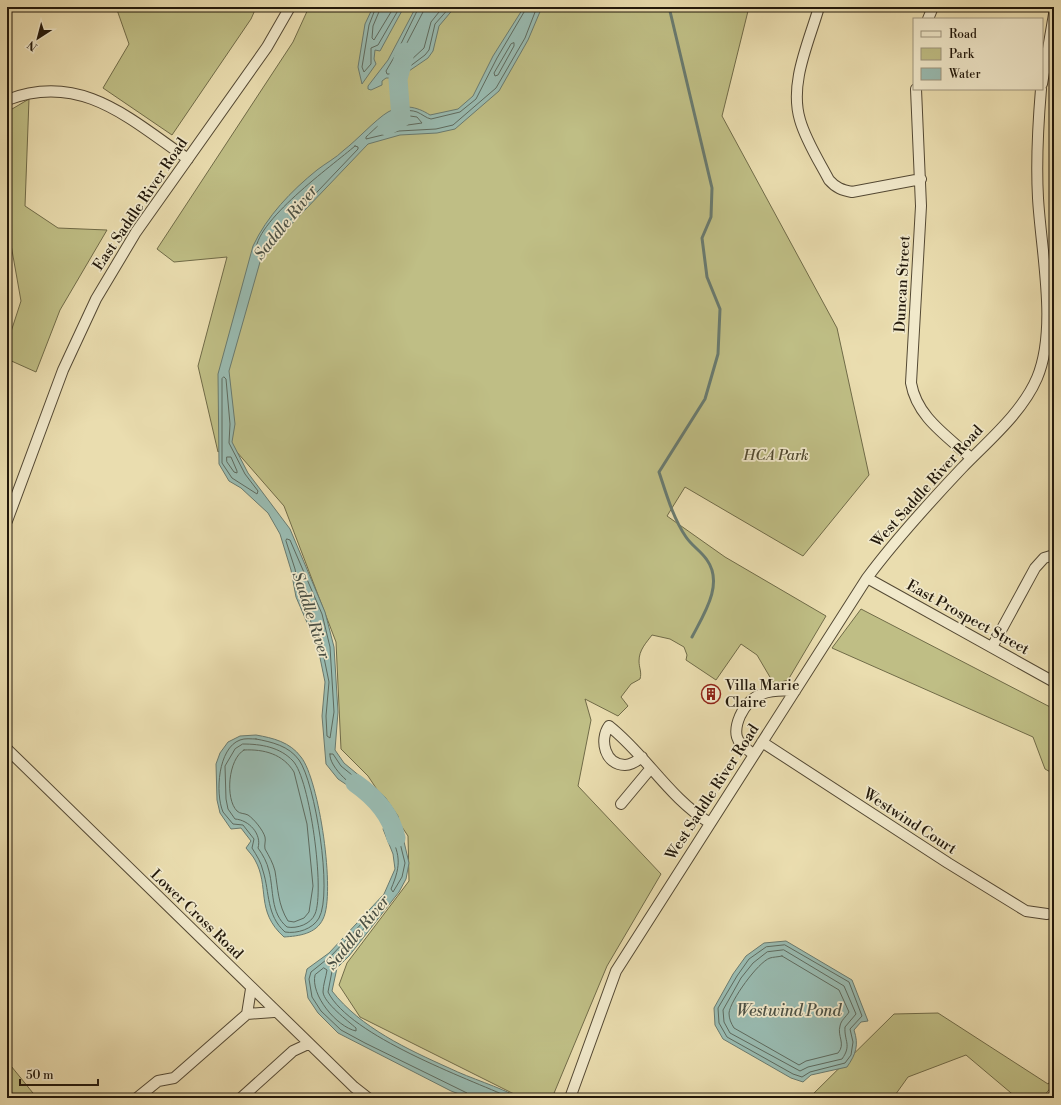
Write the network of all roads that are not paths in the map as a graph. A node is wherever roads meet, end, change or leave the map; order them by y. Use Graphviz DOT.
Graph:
graph roads {
  1 [pos="290,7"];
  2 [pos="819,7"];
  3 [pos="933,7"];
  4 [pos="1054,14"];
  5 [pos="928,18"];
  6 [pos="1043,78"];
  7 [pos="916,90"];
  8 [pos="1042,90"];
  9 [pos="7,100"];
  10 [pos="188,159"];
  11 [pos="921,179"];
  12 [pos="971,458"];
  13 [pos="7,520"];
  14 [pos="1054,554"];
  15 [pos="867,578"];
  16 [pos="992,647"];
  17 [pos="1054,682"];
  18 [pos="794,691"];
  19 [pos="762,742"];
  20 [pos="7,749"];
  21 [pos="754,754"];
  22 [pos="642,757"];
  23 [pos="651,768"];
  24 [pos="621,804"];
  25 [pos="710,822"];
  26 [pos="1047,914"];
  27 [pos="251,989"];
  28 [pos="274,1012"];
  29 [pos="247,1014"];
  30 [pos="308,1044"];
  31 [pos="138,1098"];
  32 [pos="241,1098"];
  33 [pos="368,1098"];
  34 [pos="570,1098"];
  1 -- 10 [label="street, East Saddle River Road"];
  2 -- 11 [label="street"];
  3 -- 5 [label="street"];
  4 -- 6 [label="street"];
  7 -- 11 [label="street, Duncan Street"];
  8 -- 12 [label="street, West Saddle River Road"];
  9 -- 10 [label="street"];
  10 -- 13 [label="street, East Saddle River Road"];
  11 -- 12 [label="street, Duncan Street"];
  12 -- 15 [label="street, West Saddle River Road"];
  14 -- 16 [label="street"];
  15 -- 16 [label="street, East Prospect Street"];
  15 -- 18 [label="street, West Saddle River Road"];
  16 -- 17 [label="street, East Prospect Street"];
  18 -- 19 [label="street, West Saddle River Road"];
  18 -- 21 [label="street"];
  19 -- 21 [label="street, West Saddle River Road"];
  19 -- 26 [label="street, Westwind Court"];
  20 -- 27 [label="street, Lower Cross Road"];
  21 -- 25 [label="street, West Saddle River Road"];
  22 -- 23 [label="street"];
  23 -- 24 [label="street"];
  23 -- 25 [label="street"];
  25 -- 34 [label="street, West Saddle River Road"];
  27 -- 28 [label="street, Lower Cross Road"];
  27 -- 29 [label="street"];
  28 -- 29 [label="street"];
  28 -- 30 [label="street, Lower Cross Road"];
  29 -- 31 [label="street"];
  30 -- 32 [label="street"];
  30 -- 33 [label="street, Lower Cross Road"];
}
